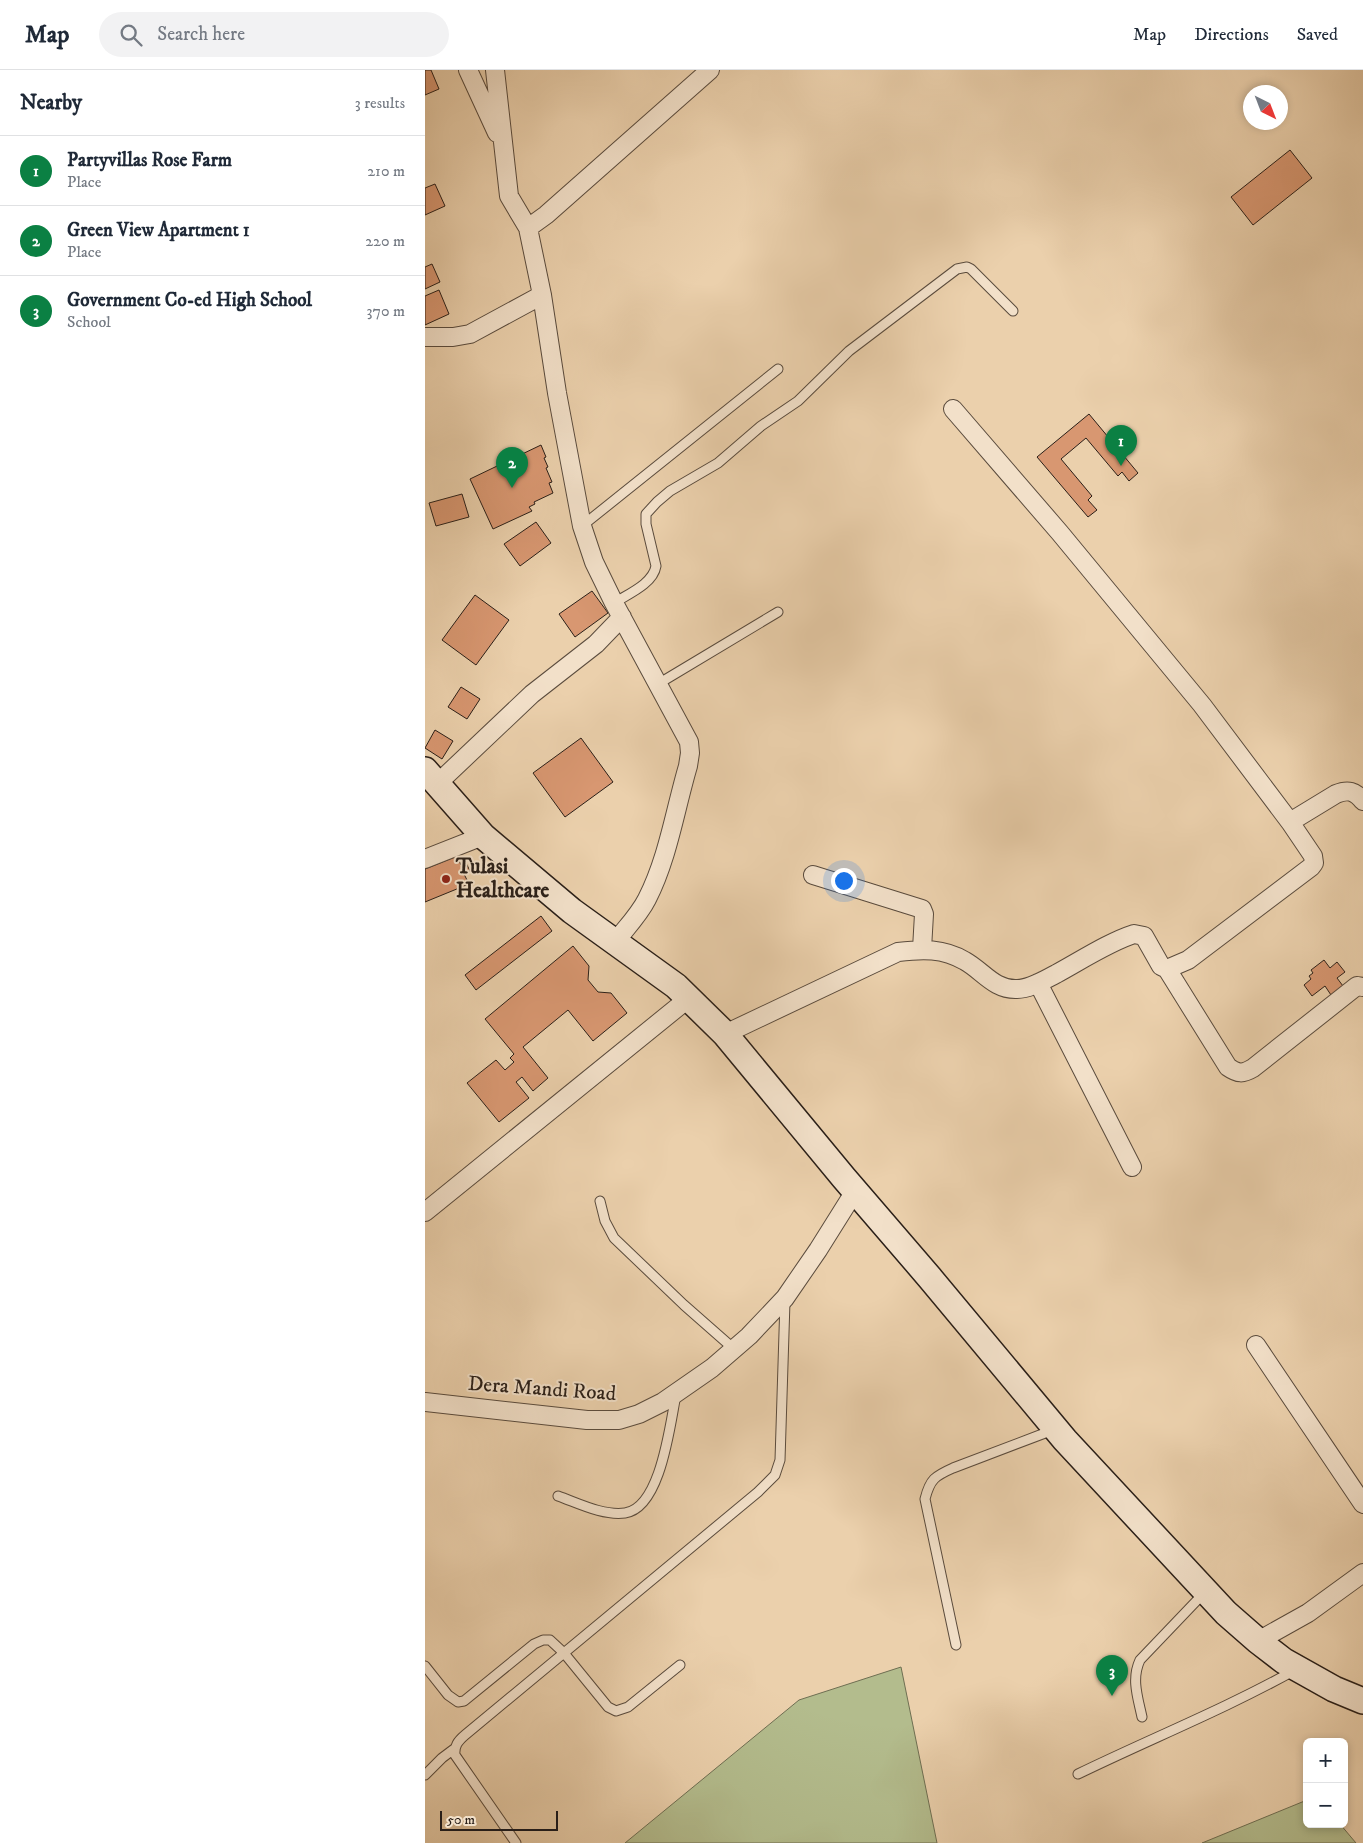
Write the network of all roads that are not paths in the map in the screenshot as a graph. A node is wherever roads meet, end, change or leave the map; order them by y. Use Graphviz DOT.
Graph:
graph roads {
  1 [pos="468,70"];
  2 [pos="495,70"];
  3 [pos="710,70"];
  4 [pos="504,149"];
  5 [pos="528,228"];
  6 [pos="542,295"];
  7 [pos="1013,311"];
  8 [pos="425,338"];
  9 [pos="778,369"];
  10 [pos="953,409"];
  11 [pos="582,526"];
  12 [pos="618,610"];
  13 [pos="778,612"];
  14 [pos="658,684"];
  15 [pos="431,777"];
  16 [pos="1363,801"];
  17 [pos="1290,822"];
  18 [pos="483,836"];
  19 [pos="425,860"];
  20 [pos="813,875"];
  21 [pos="615,942"];
  22 [pos="923,949"];
  23 [pos="1167,969"];
  24 [pos="1038,983"];
  25 [pos="1363,987"];
  26 [pos="689,998"];
  27 [pos="725,1034"];
  28 [pos="1132,1167"];
  29 [pos="855,1190"];
  30 [pos="599,1201"];
  31 [pos="425,1212"];
  32 [pos="785,1298"];
  33 [pos="1256,1345"];
  34 [pos="734,1349"];
  35 [pos="676,1392"];
  36 [pos="425,1402"];
  37 [pos="1055,1429"];
  38 [pos="558,1496"];
  39 [pos="1363,1504"];
  40 [pos="1363,1573"];
  41 [pos="1206,1591"];
  42 [pos="1257,1641"];
  43 [pos="956,1645"];
  44 [pos="564,1652"];
  45 [pos="680,1664"];
  46 [pos="425,1666"];
  47 [pos="1297,1668"];
  48 [pos="1363,1702"];
  49 [pos="1143,1717"];
  50 [pos="454,1749"];
  51 [pos="1078,1774"];
  52 [pos="425,1775"];
  53 [pos="516,1843"];
  1 -- 4 [label="street"];
  2 -- 4 [label="street"];
  3 -- 5 [label="street"];
  4 -- 5 [label="street"];
  5 -- 6 [label="street"];
  6 -- 8 [label="street"];
  6 -- 11 [label="street"];
  7 -- 12 [label="lane"];
  9 -- 11 [label="lane"];
  10 -- 17 [label="street"];
  11 -- 12 [label="street"];
  12 -- 14 [label="street"];
  12 -- 15 [label="street"];
  13 -- 14 [label="lane"];
  14 -- 21 [label="street"];
  15 -- 18 [label="street"];
  16 -- 17 [label="street"];
  17 -- 23 [label="street"];
  18 -- 19 [label="street"];
  18 -- 21 [label="street"];
  20 -- 22 [label="street"];
  21 -- 26 [label="street"];
  22 -- 24 [label="street"];
  22 -- 27 [label="street"];
  23 -- 24 [label="street"];
  23 -- 25 [label="street"];
  24 -- 28 [label="street"];
  26 -- 27 [label="street"];
  26 -- 31 [label="street"];
  27 -- 29 [label="street"];
  29 -- 32 [label="street, Dera Mandi Road"];
  29 -- 37 [label="street"];
  30 -- 34 [label="lane"];
  32 -- 34 [label="street, Dera Mandi Road"];
  32 -- 44 [label="lane"];
  33 -- 39 [label="street"];
  34 -- 35 [label="street, Dera Mandi Road"];
  35 -- 36 [label="street, Dera Mandi Road"];
  35 -- 38 [label="lane"];
  37 -- 41 [label="street"];
  37 -- 43 [label="lane"];
  40 -- 42 [label="street"];
  41 -- 42 [label="street"];
  41 -- 49 [label="lane"];
  42 -- 47 [label="street"];
  44 -- 45 [label="lane"];
  44 -- 46 [label="lane"];
  44 -- 50 [label="lane"];
  47 -- 48 [label="street"];
  47 -- 51 [label="lane"];
  50 -- 52 [label="lane"];
  50 -- 53 [label="lane"];
}
